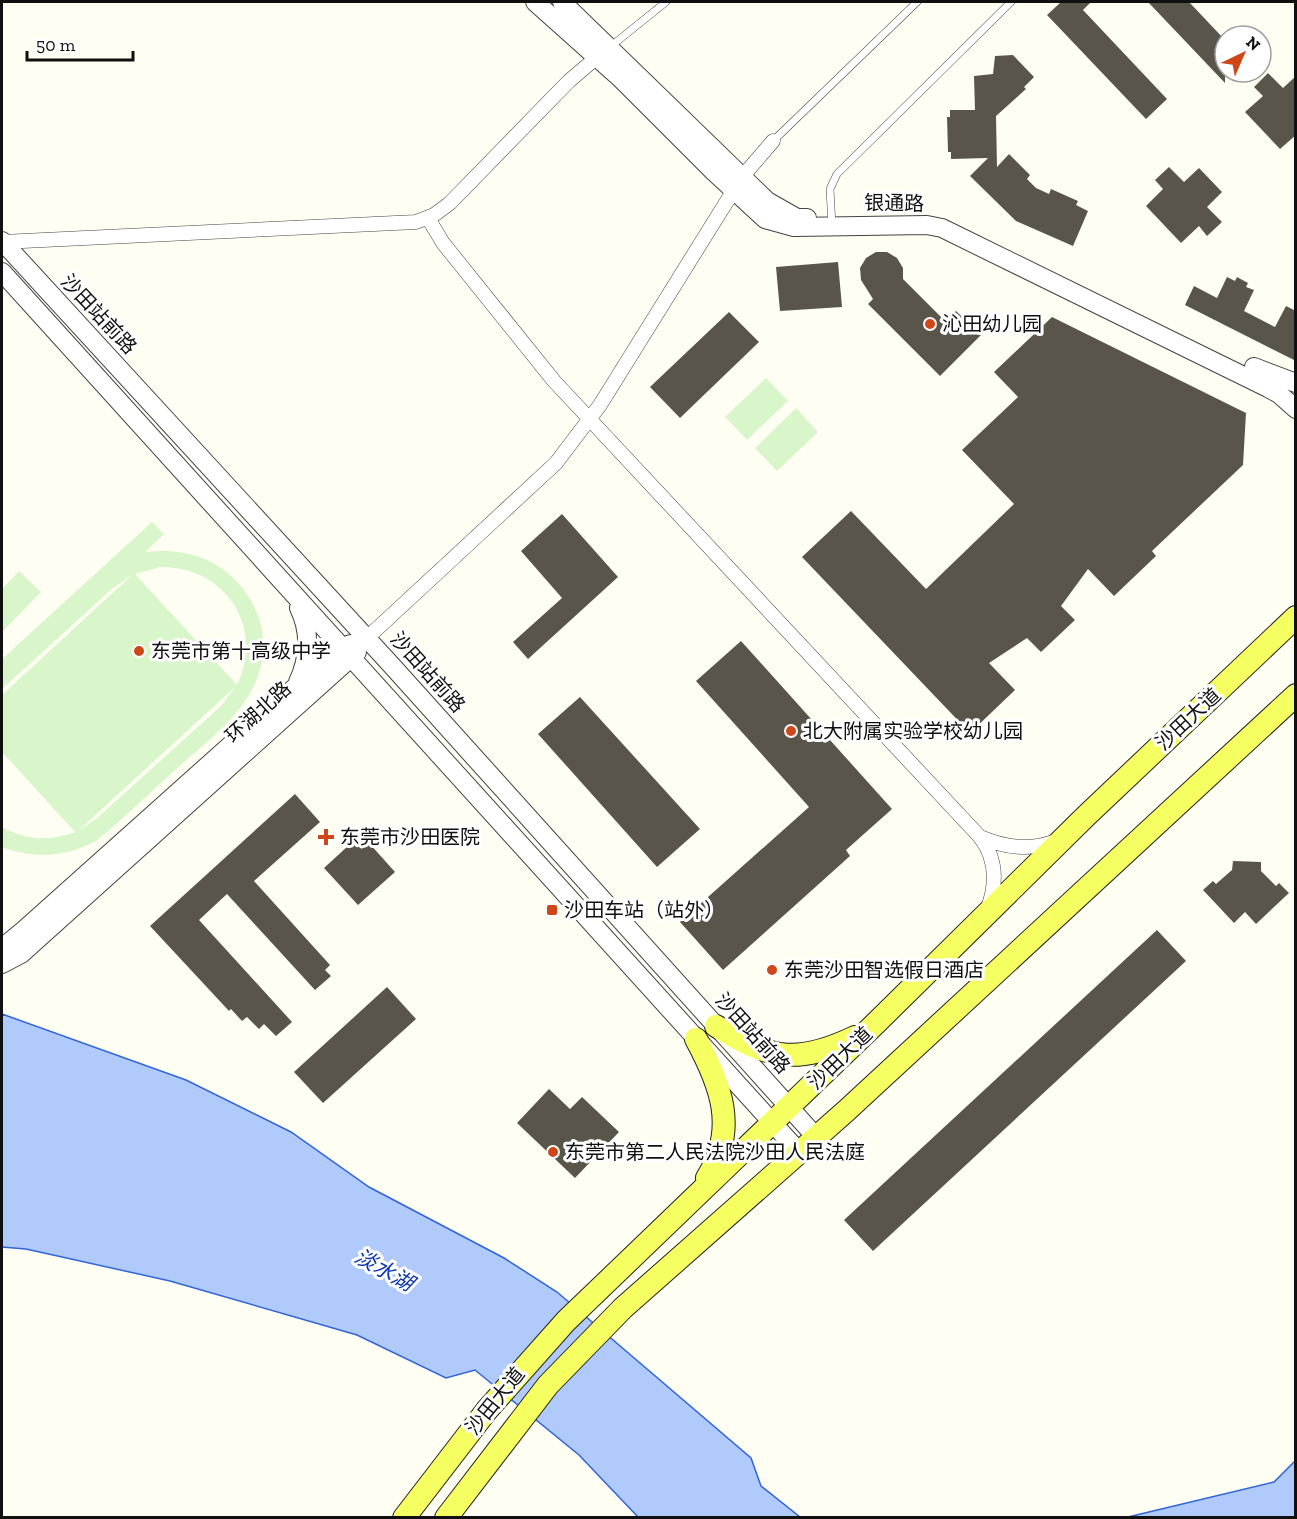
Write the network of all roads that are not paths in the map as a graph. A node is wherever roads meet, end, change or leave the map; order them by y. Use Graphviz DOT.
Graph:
graph roads {
  1 [pos="535,2"];
  2 [pos="562,2"];
  3 [pos="666,2"];
  4 [pos="917,2"];
  5 [pos="1011,2"];
  6 [pos="603,52"];
  7 [pos="773,141"];
  8 [pos="738,184"];
  9 [pos="428,218"];
  10 [pos="832,222"];
  11 [pos="2,241"];
  12 [pos="2,272"];
  13 [pos="1296,383"];
  14 [pos="1296,410"];
  15 [pos="590,420"];
  16 [pos="295,598"];
  17 [pos="1296,617"];
  18 [pos="367,638"];
  19 [pos="345,654"];
  20 [pos="295,687"];
  21 [pos="1294,699"];
  22 [pos="980,837"];
  23 [pos="1062,839"];
  24 [pos="986,914"];
  25 [pos="2,948"];
  26 [pos="2,964"];
  27 [pos="876,1023"];
  28 [pos="716,1026"];
  29 [pos="696,1039"];
  30 [pos="789,1107"];
  31 [pos="772,1123"];
  32 [pos="816,1137"];
  33 [pos="799,1152"];
  34 [pos="698,1193"];
  35 [pos="404,1518"];
  36 [pos="446,1518"];
  1 -- 6 [label="street, 银通路"];
  2 -- 6 [label="street, 银通路"];
  3 -- 6 [label="lane"];
  4 -- 7 [label="lane"];
  5 -- 10 [label="lane"];
  6 -- 8 [label="street, 银通路"];
  6 -- 9 [label="street"];
  7 -- 8 [label="street"];
  8 -- 10 [label="street, 银通路"];
  8 -- 15 [label="street"];
  9 -- 11 [label="street"];
  9 -- 15 [label="street"];
  10 -- 13 [label="street, 银通路"];
  10 -- 14 [label="street, 银通路"];
  11 -- 18 [label="street, 沙田站前路"];
  12 -- 16 [label="street"];
  15 -- 18 [label="street"];
  15 -- 22 [label="street"];
  16 -- 19 [label="street"];
  16 -- 20 [label="street"];
  17 -- 23 [label="main road, 沙田大道"];
  18 -- 19 [label="street, 环湖北路"];
  18 -- 28 [label="street, 沙田站前路"];
  19 -- 20 [label="street, 环湖北路"];
  19 -- 26 [label="street, 环湖北路"];
  19 -- 29 [label="street"];
  20 -- 25 [label="street, 环湖北路"];
  21 -- 32 [label="main road, 沙田大道"];
  22 -- 23 [label="street"];
  22 -- 24 [label="street"];
  23 -- 24 [label="main road, 沙田大道"];
  24 -- 27 [label="main road, 沙田大道"];
  27 -- 28 [label="main road"];
  27 -- 30 [label="main road, 沙田大道"];
  28 -- 30 [label="street, 沙田站前路"];
  29 -- 31 [label="street"];
  29 -- 34 [label="main road"];
  30 -- 31 [label="main road, 沙田大道"];
  30 -- 32 [label="street, 沙田站前路"];
  31 -- 33 [label="street"];
  31 -- 34 [label="main road, 沙田大道"];
  32 -- 33 [label="main road, 沙田大道"];
  33 -- 36 [label="main road, 沙田大道"];
  34 -- 35 [label="main road, 沙田大道"];
}
